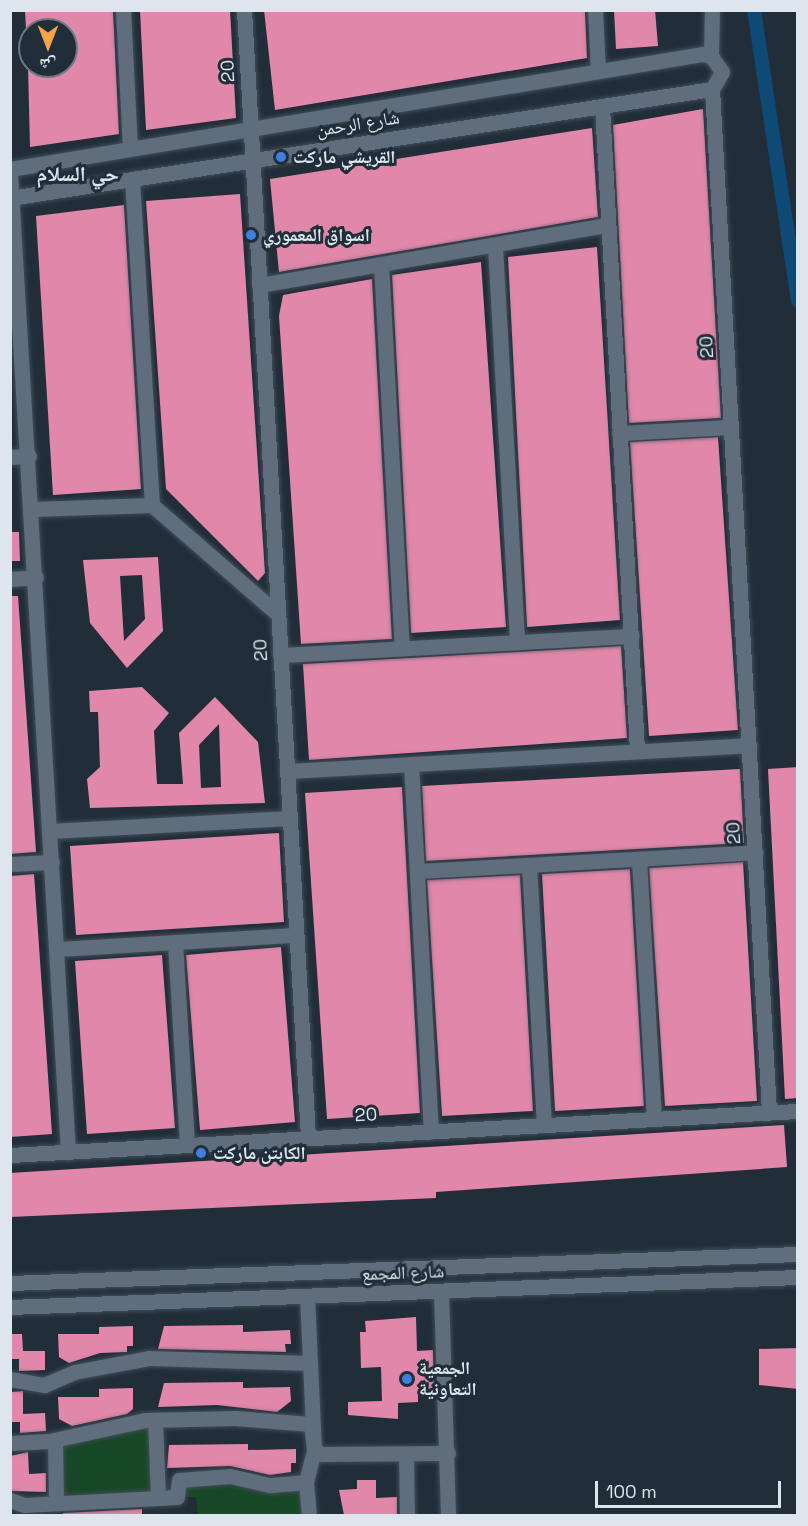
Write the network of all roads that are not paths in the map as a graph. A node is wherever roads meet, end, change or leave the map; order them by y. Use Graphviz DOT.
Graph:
graph roads {
  1 [pos="123,10"];
  2 [pos="244,10"];
  3 [pos="595,10"];
  4 [pos="712,10"];
  5 [pos="707,55"];
  6 [pos="598,71"];
  7 [pos="712,89"];
  8 [pos="602,106"];
  9 [pos="250,129"];
  10 [pos="130,149"];
  11 [pos="254,160"];
  12 [pos="10,171"];
  13 [pos="132,179"];
  14 [pos="13,198"];
  15 [pos="607,225"];
  16 [pos="495,246"];
  17 [pos="381,264"];
  18 [pos="259,285"];
  19 [pos="731,427"];
  20 [pos="619,433"];
  21 [pos="29,456"];
  22 [pos="10,457"];
  23 [pos="152,505"];
  24 [pos="32,509"];
  25 [pos="36,577"];
  26 [pos="10,579"];
  27 [pos="278,614"];
  28 [pos="631,636"];
  29 [pos="517,642"];
  30 [pos="402,648"];
  31 [pos="280,655"];
  32 [pos="749,745"];
  33 [pos="637,751"];
  34 [pos="411,764"];
  35 [pos="287,771"];
  36 [pos="290,818"];
  37 [pos="50,831"];
  38 [pos="755,852"];
  39 [pos="639,859"];
  40 [pos="52,862"];
  41 [pos="10,864"];
  42 [pos="529,865"];
  43 [pos="417,871"];
  44 [pos="296,935"];
  45 [pos="175,942"];
  46 [pos="57,949"];
  47 [pos="798,1111"];
  48 [pos="770,1112"];
  49 [pos="654,1119"];
  50 [pos="544,1125"];
  51 [pos="431,1131"];
  52 [pos="308,1138"];
  53 [pos="187,1145"];
  54 [pos="69,1152"];
  55 [pos="10,1155"];
  56 [pos="798,1254"];
  57 [pos="410,1268"];
  58 [pos="798,1277"];
  59 [pos="10,1283"];
  60 [pos="441,1292"];
  61 [pos="412,1293"];
  62 [pos="307,1296"];
  63 [pos="10,1307"];
  64 [pos="310,1363"];
  65 [pos="10,1379"];
  66 [pos="155,1420"];
  67 [pos="311,1424"];
  68 [pos="55,1440"];
  69 [pos="10,1443"];
  70 [pos="314,1450"];
  71 [pos="448,1453"];
  72 [pos="406,1454"];
  73 [pos="306,1482"];
  74 [pos="158,1498"];
  75 [pos="10,1500"];
  76 [pos="56,1503"];
  77 [pos="309,1515"];
  78 [pos="407,1515"];
  79 [pos="448,1515"];
  1 -- 10 [label="street"];
  2 -- 9 [label="street, 20"];
  3 -- 6 [label="street"];
  4 -- 5 [label="street"];
  5 -- 6 [label="street, شارع الرحمن"];
  5 -- 7 [label="street, 20"];
  6 -- 9 [label="street, شارع الرحمن"];
  7 -- 8 [label="street, شارع الرحمن"];
  7 -- 19 [label="street, 20"];
  8 -- 11 [label="street, شارع الرحمن"];
  8 -- 15 [label="street"];
  9 -- 10 [label="street, شارع الرحمن"];
  9 -- 11 [label="street, 20"];
  10 -- 12 [label="street, شارع الرحمن"];
  11 -- 13 [label="street, شارع الرحمن"];
  11 -- 18 [label="street, 20"];
  12 -- 14 [label="street"];
  13 -- 14 [label="street, شارع الرحمن"];
  13 -- 23 [label="street"];
  14 -- 21 [label="street"];
  15 -- 16 [label="street"];
  15 -- 20 [label="street"];
  16 -- 17 [label="street"];
  16 -- 29 [label="street"];
  17 -- 18 [label="street"];
  17 -- 30 [label="street"];
  18 -- 27 [label="street, 20"];
  19 -- 20 [label="street"];
  19 -- 32 [label="street, 20"];
  20 -- 28 [label="street"];
  21 -- 22 [label="street"];
  21 -- 24 [label="street"];
  23 -- 24 [label="street"];
  23 -- 27 [label="street"];
  24 -- 25 [label="street"];
  25 -- 26 [label="street"];
  25 -- 37 [label="street"];
  27 -- 31 [label="street, 20"];
  28 -- 29 [label="street"];
  28 -- 33 [label="street"];
  29 -- 30 [label="street"];
  30 -- 31 [label="street"];
  31 -- 35 [label="street, 20"];
  32 -- 33 [label="street"];
  32 -- 38 [label="street, 20"];
  33 -- 34 [label="street"];
  34 -- 35 [label="street"];
  34 -- 43 [label="street"];
  35 -- 36 [label="street, 20"];
  36 -- 37 [label="street"];
  36 -- 44 [label="street, 20"];
  37 -- 40 [label="street"];
  38 -- 39 [label="street"];
  38 -- 48 [label="street, 20"];
  39 -- 42 [label="street"];
  39 -- 49 [label="street"];
  40 -- 41 [label="street"];
  40 -- 46 [label="street"];
  42 -- 43 [label="street"];
  42 -- 50 [label="street"];
  43 -- 51 [label="street"];
  44 -- 45 [label="street"];
  44 -- 52 [label="street, 20"];
  45 -- 46 [label="street"];
  45 -- 53 [label="street"];
  46 -- 54 [label="street"];
  47 -- 48 [label="street"];
  48 -- 49 [label="street, 20"];
  49 -- 50 [label="street, 20"];
  50 -- 51 [label="street, 20"];
  51 -- 52 [label="street, 20"];
  52 -- 53 [label="street, 20"];
  53 -- 54 [label="street, 20"];
  54 -- 55 [label="street, 20"];
  56 -- 57 [label="street, شارع المجمع"];
  57 -- 59 [label="street, شارع المجمع"];
  57 -- 61 [label="street"];
  58 -- 60 [label="street, شارع المجمع"];
  60 -- 61 [label="street, شارع المجمع"];
  60 -- 71 [label="street"];
  61 -- 62 [label="street, شارع المجمع"];
  62 -- 63 [label="street, شارع المجمع"];
  62 -- 64 [label="street"];
  64 -- 65 [label="street"];
  64 -- 67 [label="street"];
  66 -- 67 [label="street"];
  66 -- 68 [label="street"];
  66 -- 74 [label="street"];
  67 -- 70 [label="street"];
  68 -- 69 [label="street"];
  68 -- 76 [label="street"];
  70 -- 72 [label="street"];
  70 -- 73 [label="street"];
  71 -- 72 [label="street"];
  71 -- 79 [label="street"];
  72 -- 78 [label="street"];
  73 -- 74 [label="street"];
  73 -- 77 [label="street"];
  74 -- 76 [label="street"];
  75 -- 76 [label="street"];
}
